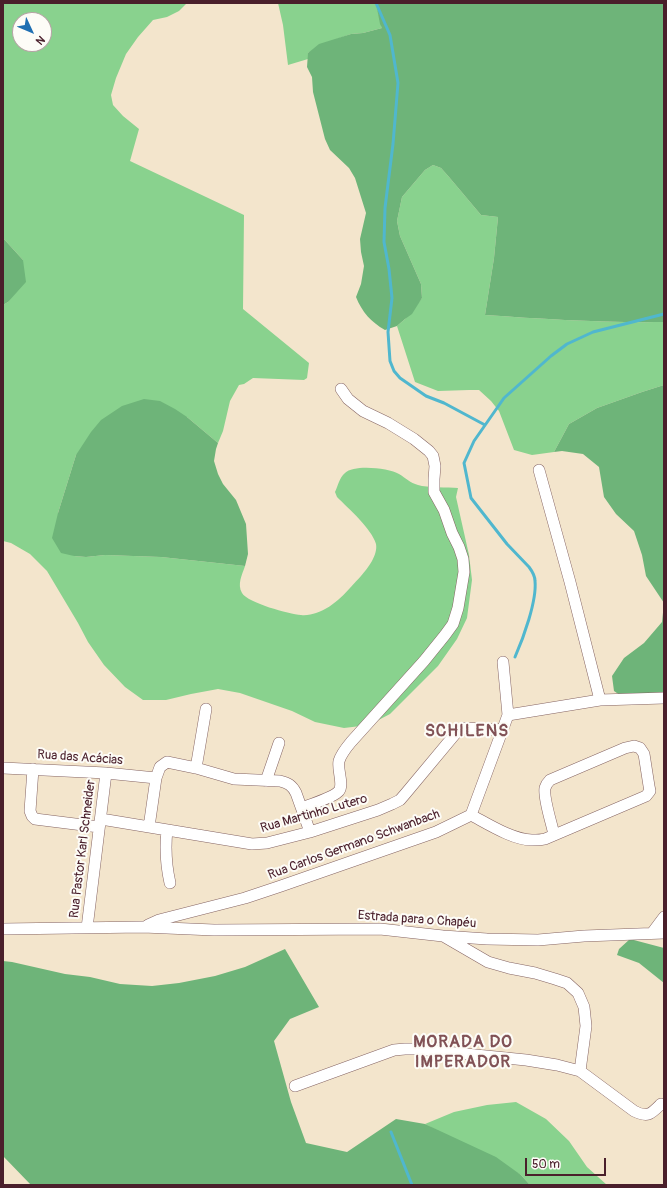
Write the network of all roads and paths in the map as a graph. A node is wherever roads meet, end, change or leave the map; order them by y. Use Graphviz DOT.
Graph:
graph roads {
  1 [pos="341,389"];
  2 [pos="539,470"];
  3 [pos="503,662"];
  4 [pos="664,698"];
  5 [pos="600,700"];
  6 [pos="206,709"];
  7 [pos="508,716"];
  8 [pos="502,730"];
  9 [pos="279,743"];
  10 [pos="3,768"];
  11 [pos="196,768"];
  12 [pos="33,770"];
  13 [pos="106,773"];
  14 [pos="156,778"];
  15 [pos="266,781"];
  16 [pos="302,808"];
  17 [pos="471,815"];
  18 [pos="100,823"];
  19 [pos="149,827"];
  20 [pos="166,830"];
  21 [pos="310,832"];
  22 [pos="554,835"];
  23 [pos="170,883"];
  24 [pos="664,918"];
  25 [pos="144,927"];
  26 [pos="87,928"];
  27 [pos="3,929"];
  28 [pos="652,933"];
  29 [pos="664,933"];
  30 [pos="443,936"];
  31 [pos="580,1071"];
  32 [pos="295,1086"];
  33 [pos="661,1104"];
  1 -- 16 [label="street"];
  2 -- 5 [label="street"];
  3 -- 7 [label="street"];
  4 -- 5 [label="street"];
  5 -- 7 [label="street"];
  6 -- 11 [label="street"];
  7 -- 8 [label="street"];
  8 -- 17 [label="street"];
  8 -- 21 [label="street, Rua Martinho Lutero"];
  9 -- 15 [label="street"];
  10 -- 12 [label="street, Rua das Acácias"];
  11 -- 14 [label="street"];
  11 -- 15 [label="street"];
  12 -- 13 [label="street, Rua das Acácias"];
  12 -- 18 [label="street, Rua Martinho Lutero"];
  13 -- 14 [label="street, Rua das Acácias"];
  13 -- 18 [label="street, Rua Pastor Karl Schneider"];
  14 -- 19 [label="street"];
  15 -- 16 [label="street"];
  16 -- 21 [label="street"];
  17 -- 22 [label="street"];
  17 -- 25 [label="street, Rua Carlos Germano Schwanbach"];
  18 -- 19 [label="street, Rua Martinho Lutero"];
  18 -- 26 [label="street, Rua Pastor Karl Schneider"];
  19 -- 20 [label="street, Rua Martinho Lutero"];
  20 -- 21 [label="street, Rua Martinho Lutero"];
  20 -- 23 [label="street"];
  22 -- 22 [label="street"];
  24 -- 28 [label="street"];
  25 -- 26 [label="street, Estrada para o Chapéu"];
  25 -- 30 [label="street, Estrada para o Chapéu"];
  26 -- 27 [label="street, Estrada para o Chapéu"];
  28 -- 29 [label="street, Estrada para o Chapéu"];
  28 -- 30 [label="street, Estrada para o Chapéu"];
  30 -- 31 [label="street"];
  31 -- 32 [label="street"];
  31 -- 33 [label="street"];
}
